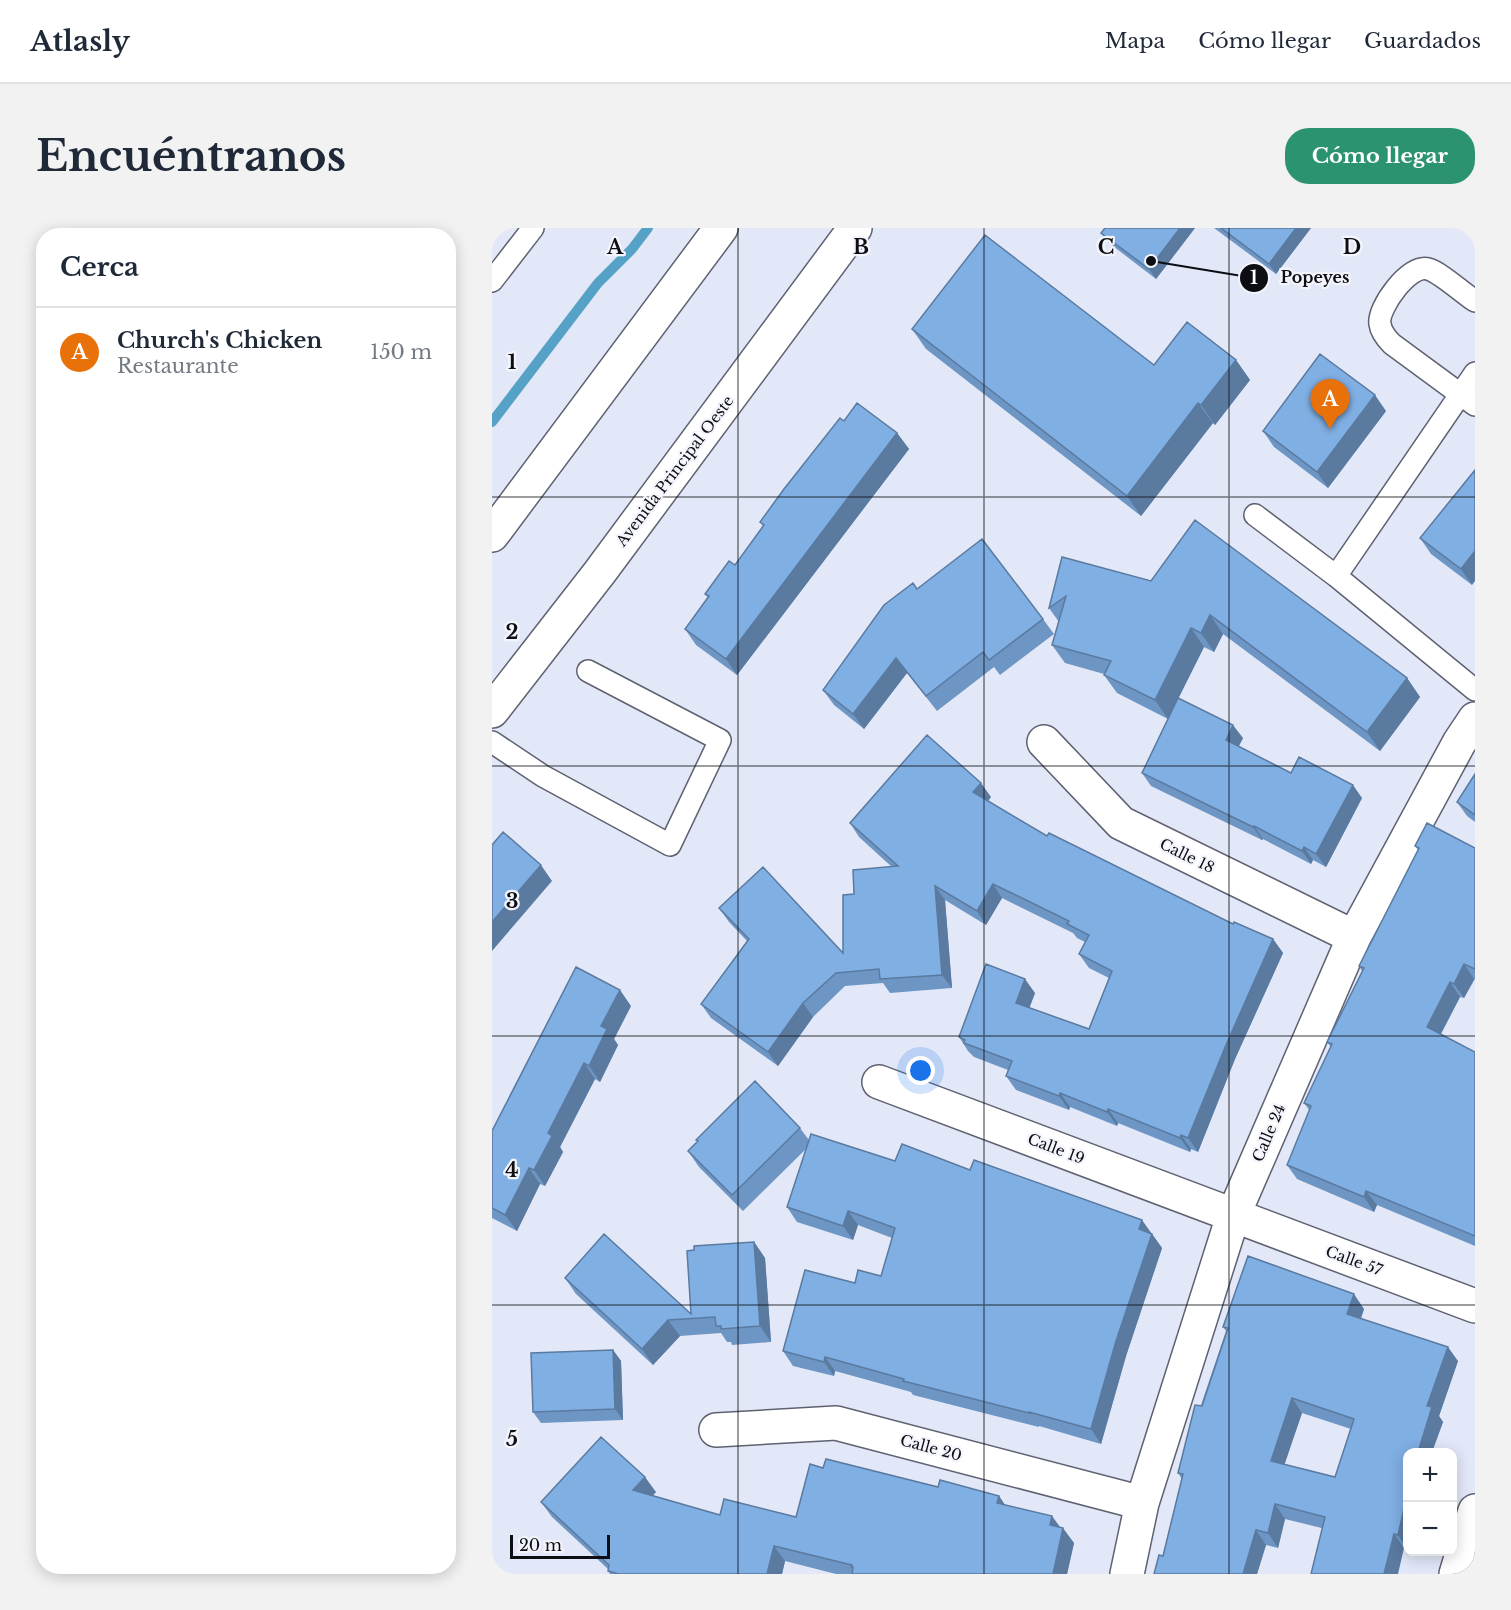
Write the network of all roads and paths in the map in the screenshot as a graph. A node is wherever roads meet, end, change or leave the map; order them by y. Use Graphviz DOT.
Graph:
graph roads {
  1 [pos="533,228"];
  2 [pos="721,228"];
  3 [pos="855,228"];
  4 [pos="492,280"];
  5 [pos="1475,301"];
  6 [pos="1475,373"];
  7 [pos="1467,400"];
  8 [pos="1255,515"];
  9 [pos="492,535"];
  10 [pos="1336,576"];
  11 [pos="588,671"];
  12 [pos="1475,690"];
  13 [pos="492,711"];
  14 [pos="1475,719"];
  15 [pos="492,742"];
  16 [pos="1044,742"];
  17 [pos="1354,937"];
  18 [pos="879,1082"];
  19 [pos="1233,1216"];
  20 [pos="1475,1306"];
  21 [pos="716,1430"];
  22 [pos="1142,1503"];
  23 [pos="1475,1511"];
  24 [pos="1127,1574"];
  25 [pos="1456,1574"];
  1 -- 4 [label="lane"];
  2 -- 9 [label="street"];
  3 -- 13 [label="street, Avenida Principal Oeste"];
  5 -- 7 [label="lane"];
  6 -- 7 [label="lane"];
  7 -- 10 [label="lane"];
  8 -- 10 [label="lane"];
  10 -- 12 [label="lane"];
  11 -- 15 [label="lane"];
  14 -- 17 [label="street, Calle 24"];
  16 -- 17 [label="street, Calle 18"];
  17 -- 19 [label="street, Calle 24"];
  18 -- 19 [label="street, Calle 19"];
  19 -- 20 [label="street, Calle 57"];
  19 -- 22 [label="street, Calle 24"];
  21 -- 22 [label="street, Calle 20"];
  22 -- 24 [label="street, Calle 24"];
  23 -- 25 [label="street"];
}
